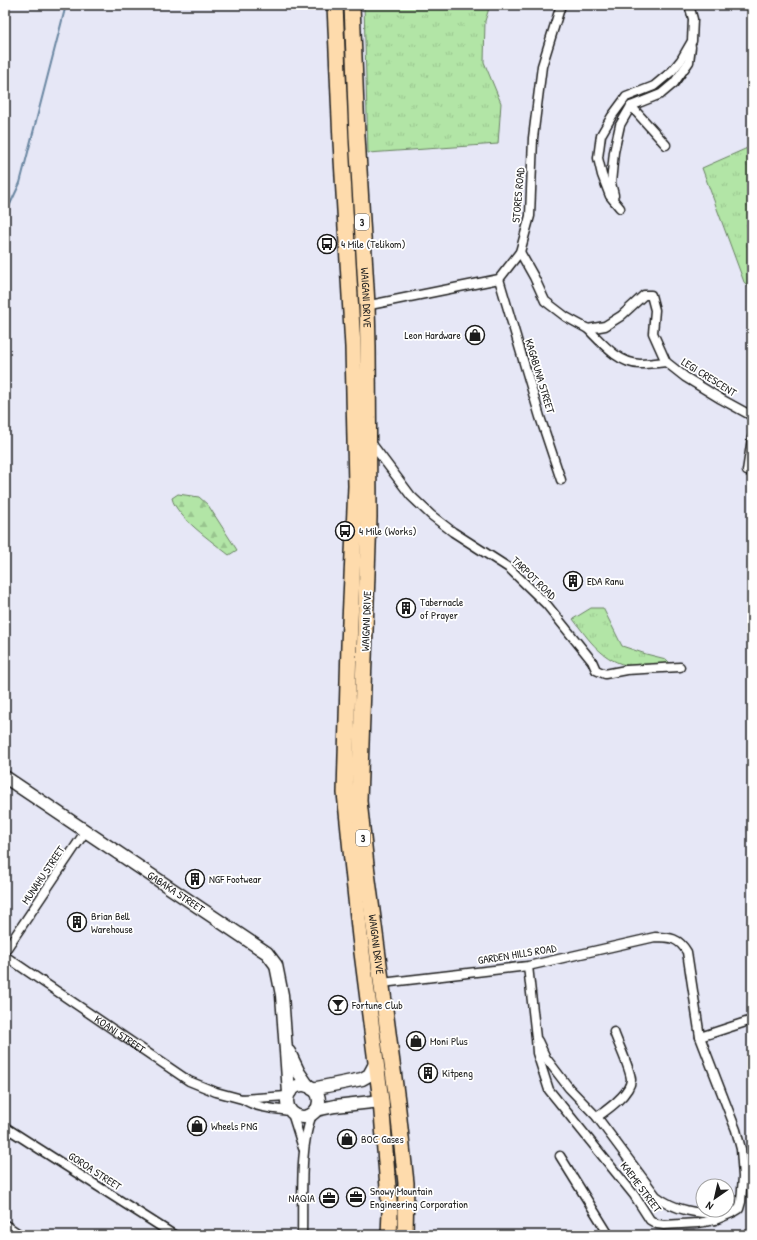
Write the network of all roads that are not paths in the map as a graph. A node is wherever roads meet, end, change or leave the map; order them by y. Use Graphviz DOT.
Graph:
graph roads {
  1 [pos="335,5"];
  2 [pos="352,5"];
  3 [pos="561,5"];
  4 [pos="689,5"];
  5 [pos="692,41"];
  6 [pos="631,106"];
  7 [pos="666,144"];
  8 [pos="520,252"];
  9 [pos="499,279"];
  10 [pos="367,306"];
  11 [pos="351,308"];
  12 [pos="588,329"];
  13 [pos="666,362"];
  14 [pos="752,416"];
  15 [pos="752,438"];
  16 [pos="369,439"];
  17 [pos="369,468"];
  18 [pos="747,471"];
  19 [pos="561,480"];
  20 [pos="352,555"];
  21 [pos="680,667"];
  22 [pos="5,777"];
  23 [pos="360,778"];
  24 [pos="85,832"];
  25 [pos="350,848"];
  26 [pos="366,864"];
  27 [pos="360,937"];
  28 [pos="654,937"];
  29 [pos="5,951"];
  30 [pos="5,956"];
  31 [pos="528,966"];
  32 [pos="382,982"];
  33 [pos="752,1020"];
  34 [pos="388,1032"];
  35 [pos="614,1032"];
  36 [pos="700,1037"];
  37 [pos="536,1038"];
  38 [pos="286,1046"];
  39 [pos="376,1062"];
  40 [pos="310,1087"];
  41 [pos="288,1094"];
  42 [pos="242,1099"];
  43 [pos="381,1101"];
  44 [pos="291,1112"];
  45 [pos="314,1112"];
  46 [pos="597,1117"];
  47 [pos="5,1127"];
  48 [pos="304,1151"];
  49 [pos="560,1156"];
  50 [pos="735,1211"];
  51 [pos="695,1212"];
  52 [pos="719,1218"];
  53 [pos="5,1227"];
  54 [pos="18,1235"];
  55 [pos="174,1235"];
  56 [pos="302,1235"];
  57 [pos="389,1235"];
  58 [pos="405,1235"];
  59 [pos="609,1235"];
  1 -- 11 [label="highway, WAIGANI DRIVE / 3"];
  2 -- 10 [label="highway, WAIGANI DRIVE / 3"];
  3 -- 8 [label="street, STORES ROAD"];
  4 -- 5 [label="street"];
  5 -- 6 [label="street"];
  5 -- 6 [label="street"];
  6 -- 7 [label="street"];
  8 -- 9 [label="street, STORES ROAD"];
  8 -- 12 [label="street"];
  9 -- 10 [label="street"];
  9 -- 19 [label="street, KAGABUNA STREET"];
  10 -- 11 [label="street"];
  10 -- 16 [label="highway, WAIGANI DRIVE / 3"];
  11 -- 20 [label="highway, WAIGANI DRIVE / 3"];
  12 -- 13 [label="street"];
  12 -- 13 [label="street, LEGI CRESCENT"];
  13 -- 14 [label="street, LEGI CRESCENT"];
  15 -- 18 [label="street"];
  16 -- 17 [label="highway, WAIGANI DRIVE / 3"];
  16 -- 21 [label="street, TARPOT ROAD"];
  17 -- 20 [label="highway"];
  17 -- 23 [label="highway, WAIGANI DRIVE / 3"];
  20 -- 25 [label="highway, WAIGANI DRIVE / 3"];
  22 -- 24 [label="street, GABAKA STREET"];
  23 -- 25 [label="highway"];
  23 -- 26 [label="highway, WAIGANI DRIVE / 3"];
  24 -- 29 [label="street, MUNAHU STREET"];
  24 -- 38 [label="street, GABAKA STREET"];
  25 -- 27 [label="highway, WAIGANI DRIVE / 3"];
  26 -- 27 [label="highway"];
  26 -- 32 [label="highway, WAIGANI DRIVE / 3"];
  27 -- 39 [label="highway, WAIGANI DRIVE / 3"];
  28 -- 31 [label="street, GARDEN HILLS ROAD"];
  28 -- 36 [label="street, KAEME STREET"];
  30 -- 42 [label="street, KOANI STREET"];
  31 -- 32 [label="street, GARDEN HILLS ROAD"];
  31 -- 37 [label="street, KAEME STREET"];
  32 -- 34 [label="highway, WAIGANI DRIVE / 3"];
  33 -- 36 [label="street"];
  34 -- 43 [label="highway"];
  34 -- 58 [label="highway, WAIGANI DRIVE / 3"];
  35 -- 46 [label="street"];
  36 -- 50 [label="street, KAEME STREET"];
  37 -- 46 [label="street"];
  37 -- 52 [label="street, KAEME STREET"];
  38 -- 40 [label="street, GABAKA STREET"];
  38 -- 41 [label="street, GABAKA STREET"];
  39 -- 40 [label="street"];
  39 -- 43 [label="highway, WAIGANI DRIVE / 3"];
  40 -- 41 [label="street"];
  40 -- 45 [label="street"];
  41 -- 42 [label="street, KOANI STREET"];
  41 -- 44 [label="street"];
  42 -- 44 [label="street, KOANI STREET"];
  43 -- 45 [label="street"];
  43 -- 57 [label="highway, WAIGANI DRIVE / 3"];
  44 -- 45 [label="street"];
  44 -- 48 [label="street"];
  45 -- 48 [label="street"];
  46 -- 51 [label="street"];
  47 -- 55 [label="street, GOROA STREET"];
  48 -- 56 [label="street"];
  49 -- 59 [label="street"];
  53 -- 54 [label="street"];
}
